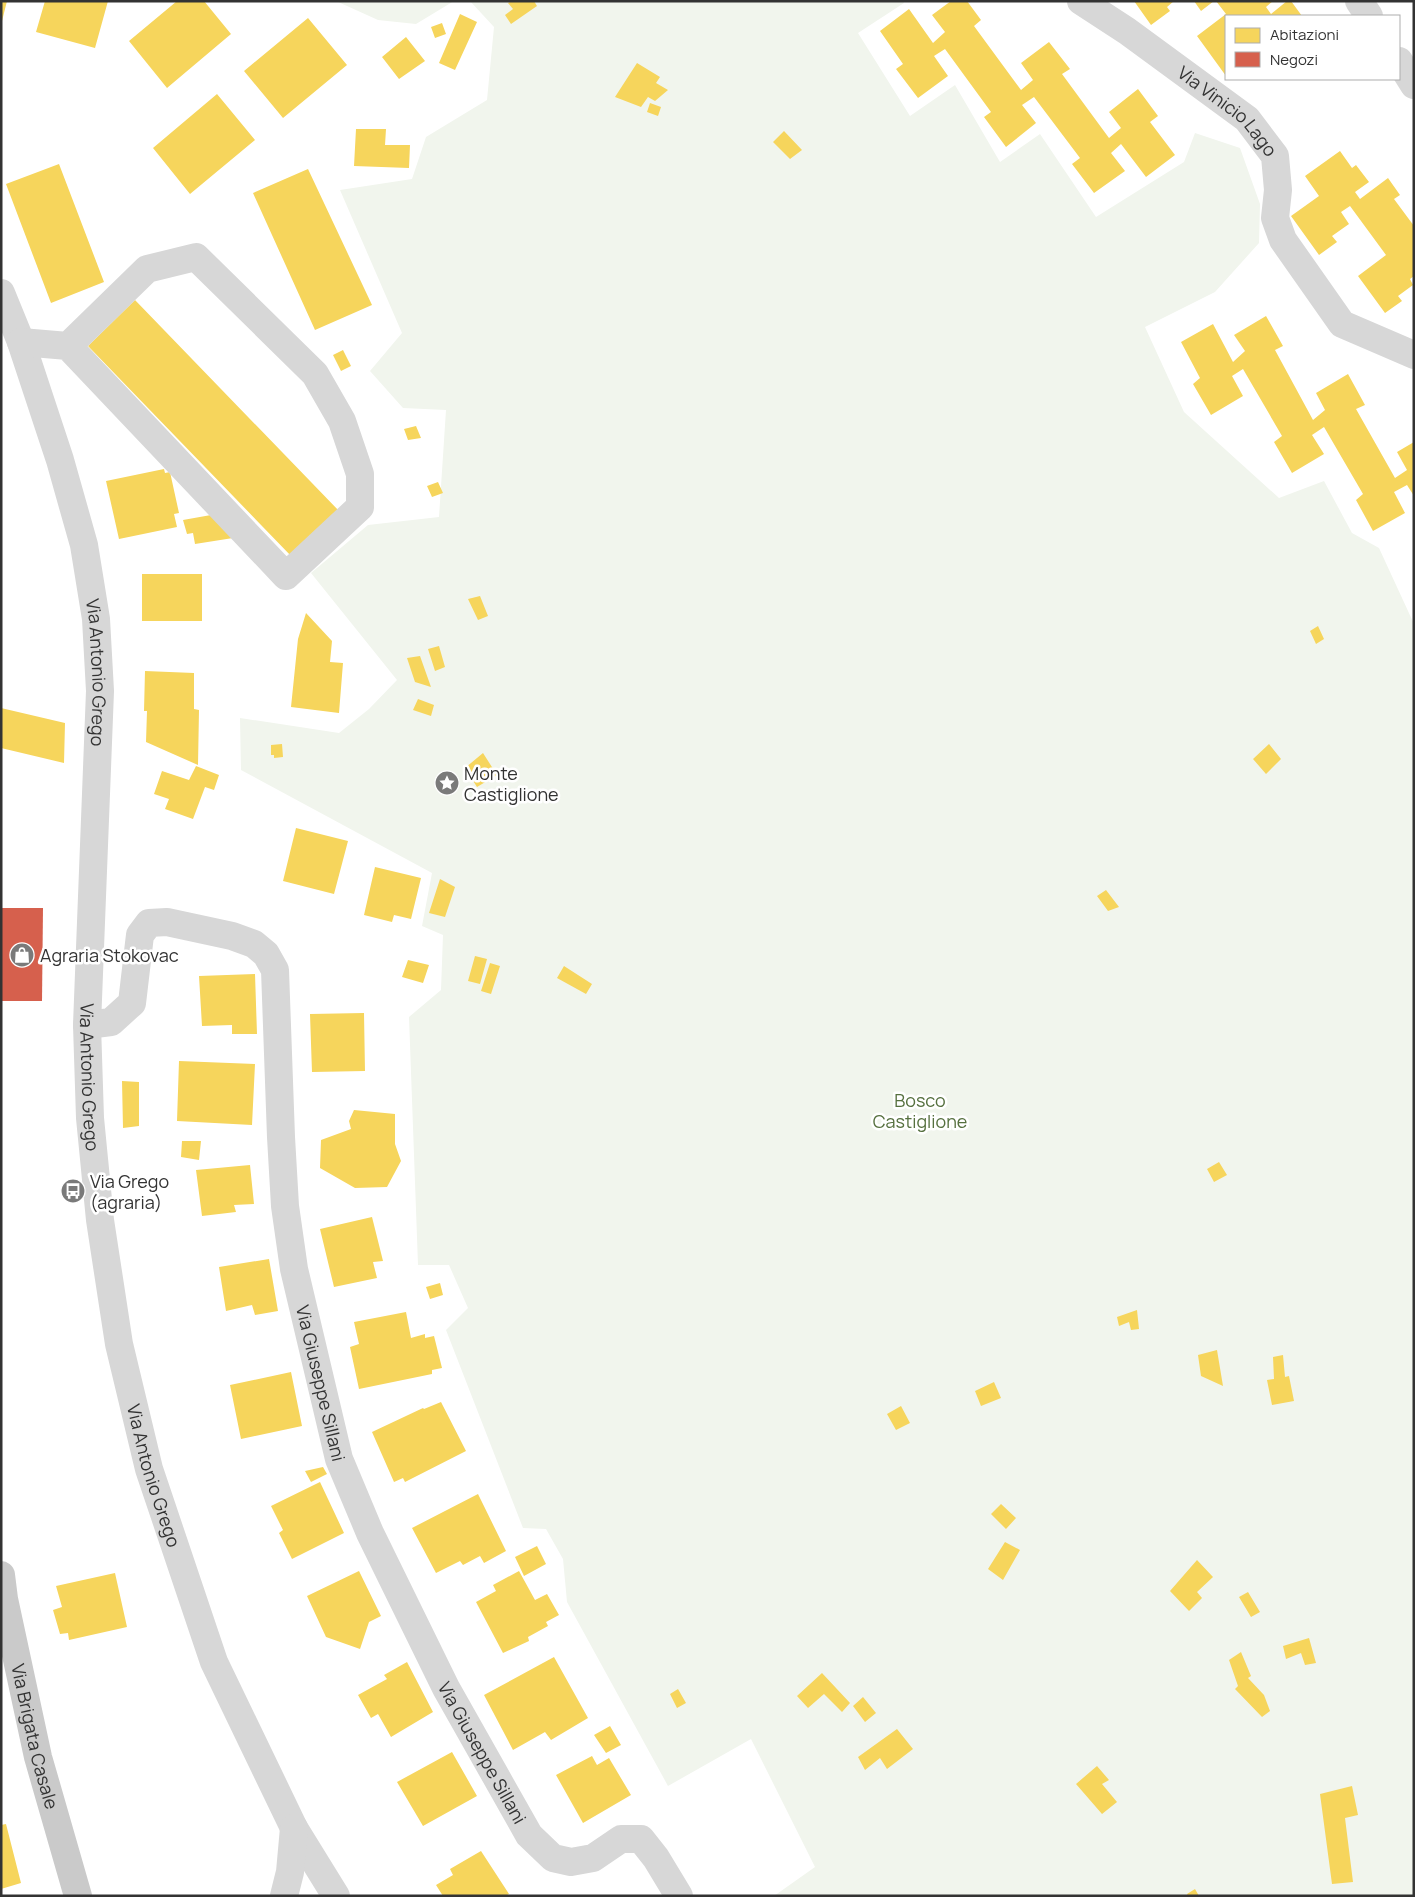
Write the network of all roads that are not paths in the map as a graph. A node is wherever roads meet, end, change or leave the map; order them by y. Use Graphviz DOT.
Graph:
graph roads {
  1 [pos="1081,1"];
  2 [pos="1359,1"];
  3 [pos="1368,15"];
  4 [pos="1400,63"];
  5 [pos="1414,85"];
  6 [pos="1,293"];
  7 [pos="21,342"];
  8 [pos="68,346"];
  9 [pos="1414,355"];
  10 [pos="87,1025"];
  11 [pos="1,1575"];
  12 [pos="294,1828"];
  13 [pos="78,1896"];
  14 [pos="284,1896"];
  15 [pos="336,1896"];
  16 [pos="679,1896"];
  1 -- 9 [label="street, Via Vinicio Lago"];
  2 -- 3 [label="street"];
  4 -- 5 [label="street"];
  6 -- 7 [label="street, Via Antonio Grego"];
  7 -- 8 [label="street"];
  7 -- 10 [label="street, Via Antonio Grego"];
  8 -- 8 [label="street"];
  10 -- 12 [label="street, Via Antonio Grego"];
  10 -- 16 [label="street, Via Giuseppe Sillani"];
  11 -- 13 [label="main road, Via Brigata Casale"];
  12 -- 14 [label="street"];
  12 -- 15 [label="street, Via Antonio Grego"];
}
